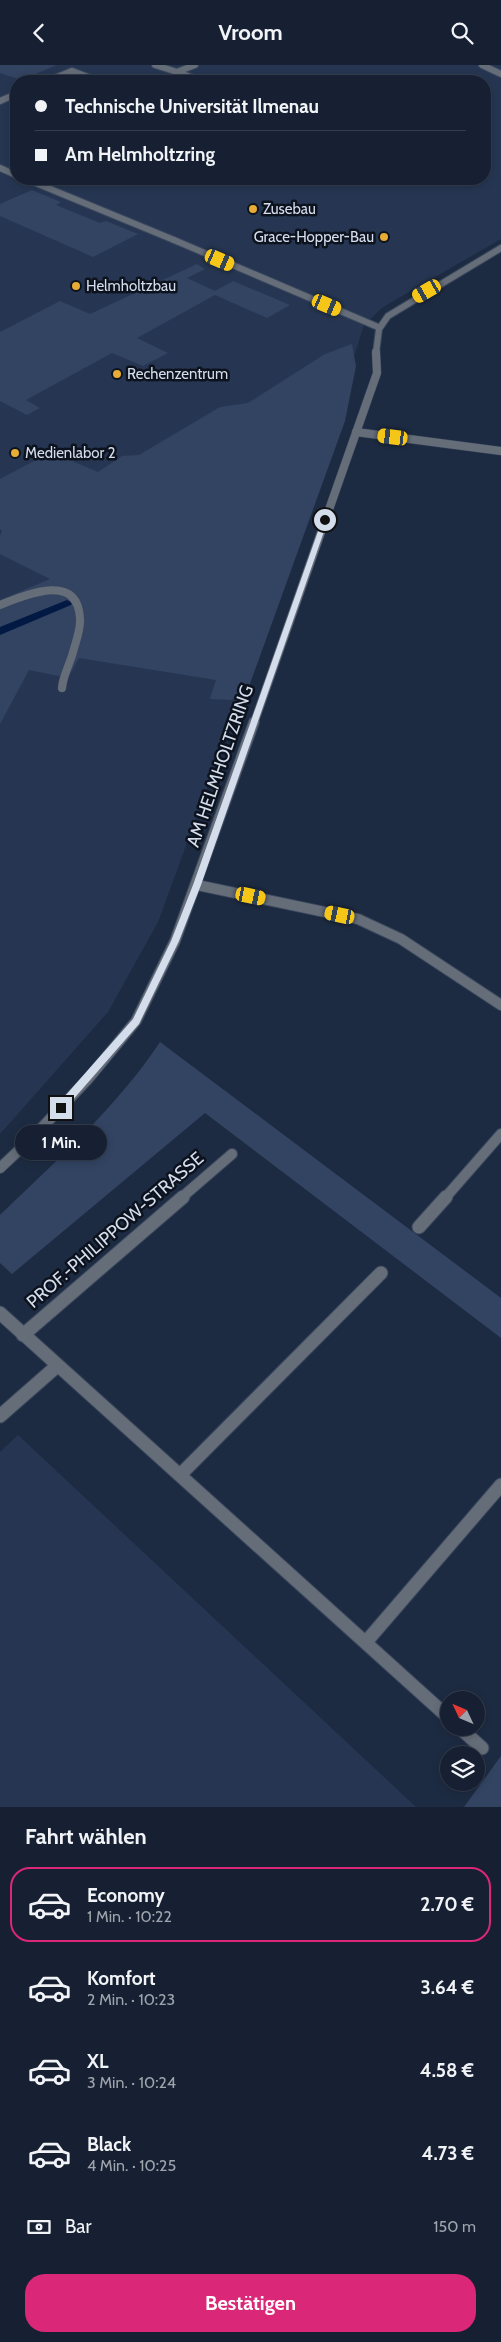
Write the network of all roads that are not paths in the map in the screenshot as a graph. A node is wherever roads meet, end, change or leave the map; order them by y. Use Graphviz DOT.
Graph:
graph roads {
  1 [pos="155,65"];
  2 [pos="195,65"];
  3 [pos="482,65"];
  4 [pos="177,72"];
  5 [pos="501,74"];
  6 [pos="62,75"];
  7 [pos="83,75"];
  8 [pos="185,75"];
  9 [pos="41,185"];
  10 [pos="501,248"];
  11 [pos="378,327"];
  12 [pos="356,433"];
  13 [pos="501,451"];
  14 [pos="0,605"];
  15 [pos="62,688"];
  16 [pos="197,885"];
  17 [pos="501,1005"];
  18 [pos="501,1134"];
  19 [pos="232,1154"];
  20 [pos="0,1168"];
  21 [pos="419,1227"];
  22 [pos="381,1273"];
  23 [pos="0,1313"];
  24 [pos="23,1335"];
  25 [pos="57,1366"];
  26 [pos="0,1416"];
  27 [pos="181,1474"];
  28 [pos="501,1485"];
  29 [pos="366,1642"];
  30 [pos="440,1710"];
  31 [pos="468,1736"];
  32 [pos="479,1746"];
  1 -- 4 [label="street"];
  2 -- 4 [label="street"];
  3 -- 5 [label="street"];
  4 -- 8 [label="street"];
  6 -- 7 [label="street"];
  9 -- 11 [label="street"];
  10 -- 11 [label="street"];
  11 -- 12 [label="street, AM HELMHOLTZRING"];
  12 -- 13 [label="street"];
  12 -- 16 [label="street, AM HELMHOLTZRING"];
  14 -- 15 [label="street"];
  16 -- 17 [label="street"];
  16 -- 20 [label="street, AM HELMHOLTZRING"];
  18 -- 21 [label="street"];
  19 -- 24 [label="street, PROF.-PHILIPPOW-STRASSE"];
  22 -- 27 [label="street"];
  23 -- 24 [label="street, PROF.-PHILIPPOW-STRASSE"];
  24 -- 25 [label="street, PROF.-PHILIPPOW-STRASSE"];
  25 -- 26 [label="street"];
  25 -- 27 [label="street, PROF.-PHILIPPOW-STRASSE"];
  27 -- 29 [label="street, PROF.-PHILIPPOW-STRASSE"];
  28 -- 29 [label="street"];
  29 -- 30 [label="street, PROF.-PHILIPPOW-STRASSE"];
  31 -- 32 [label="street"];
}
